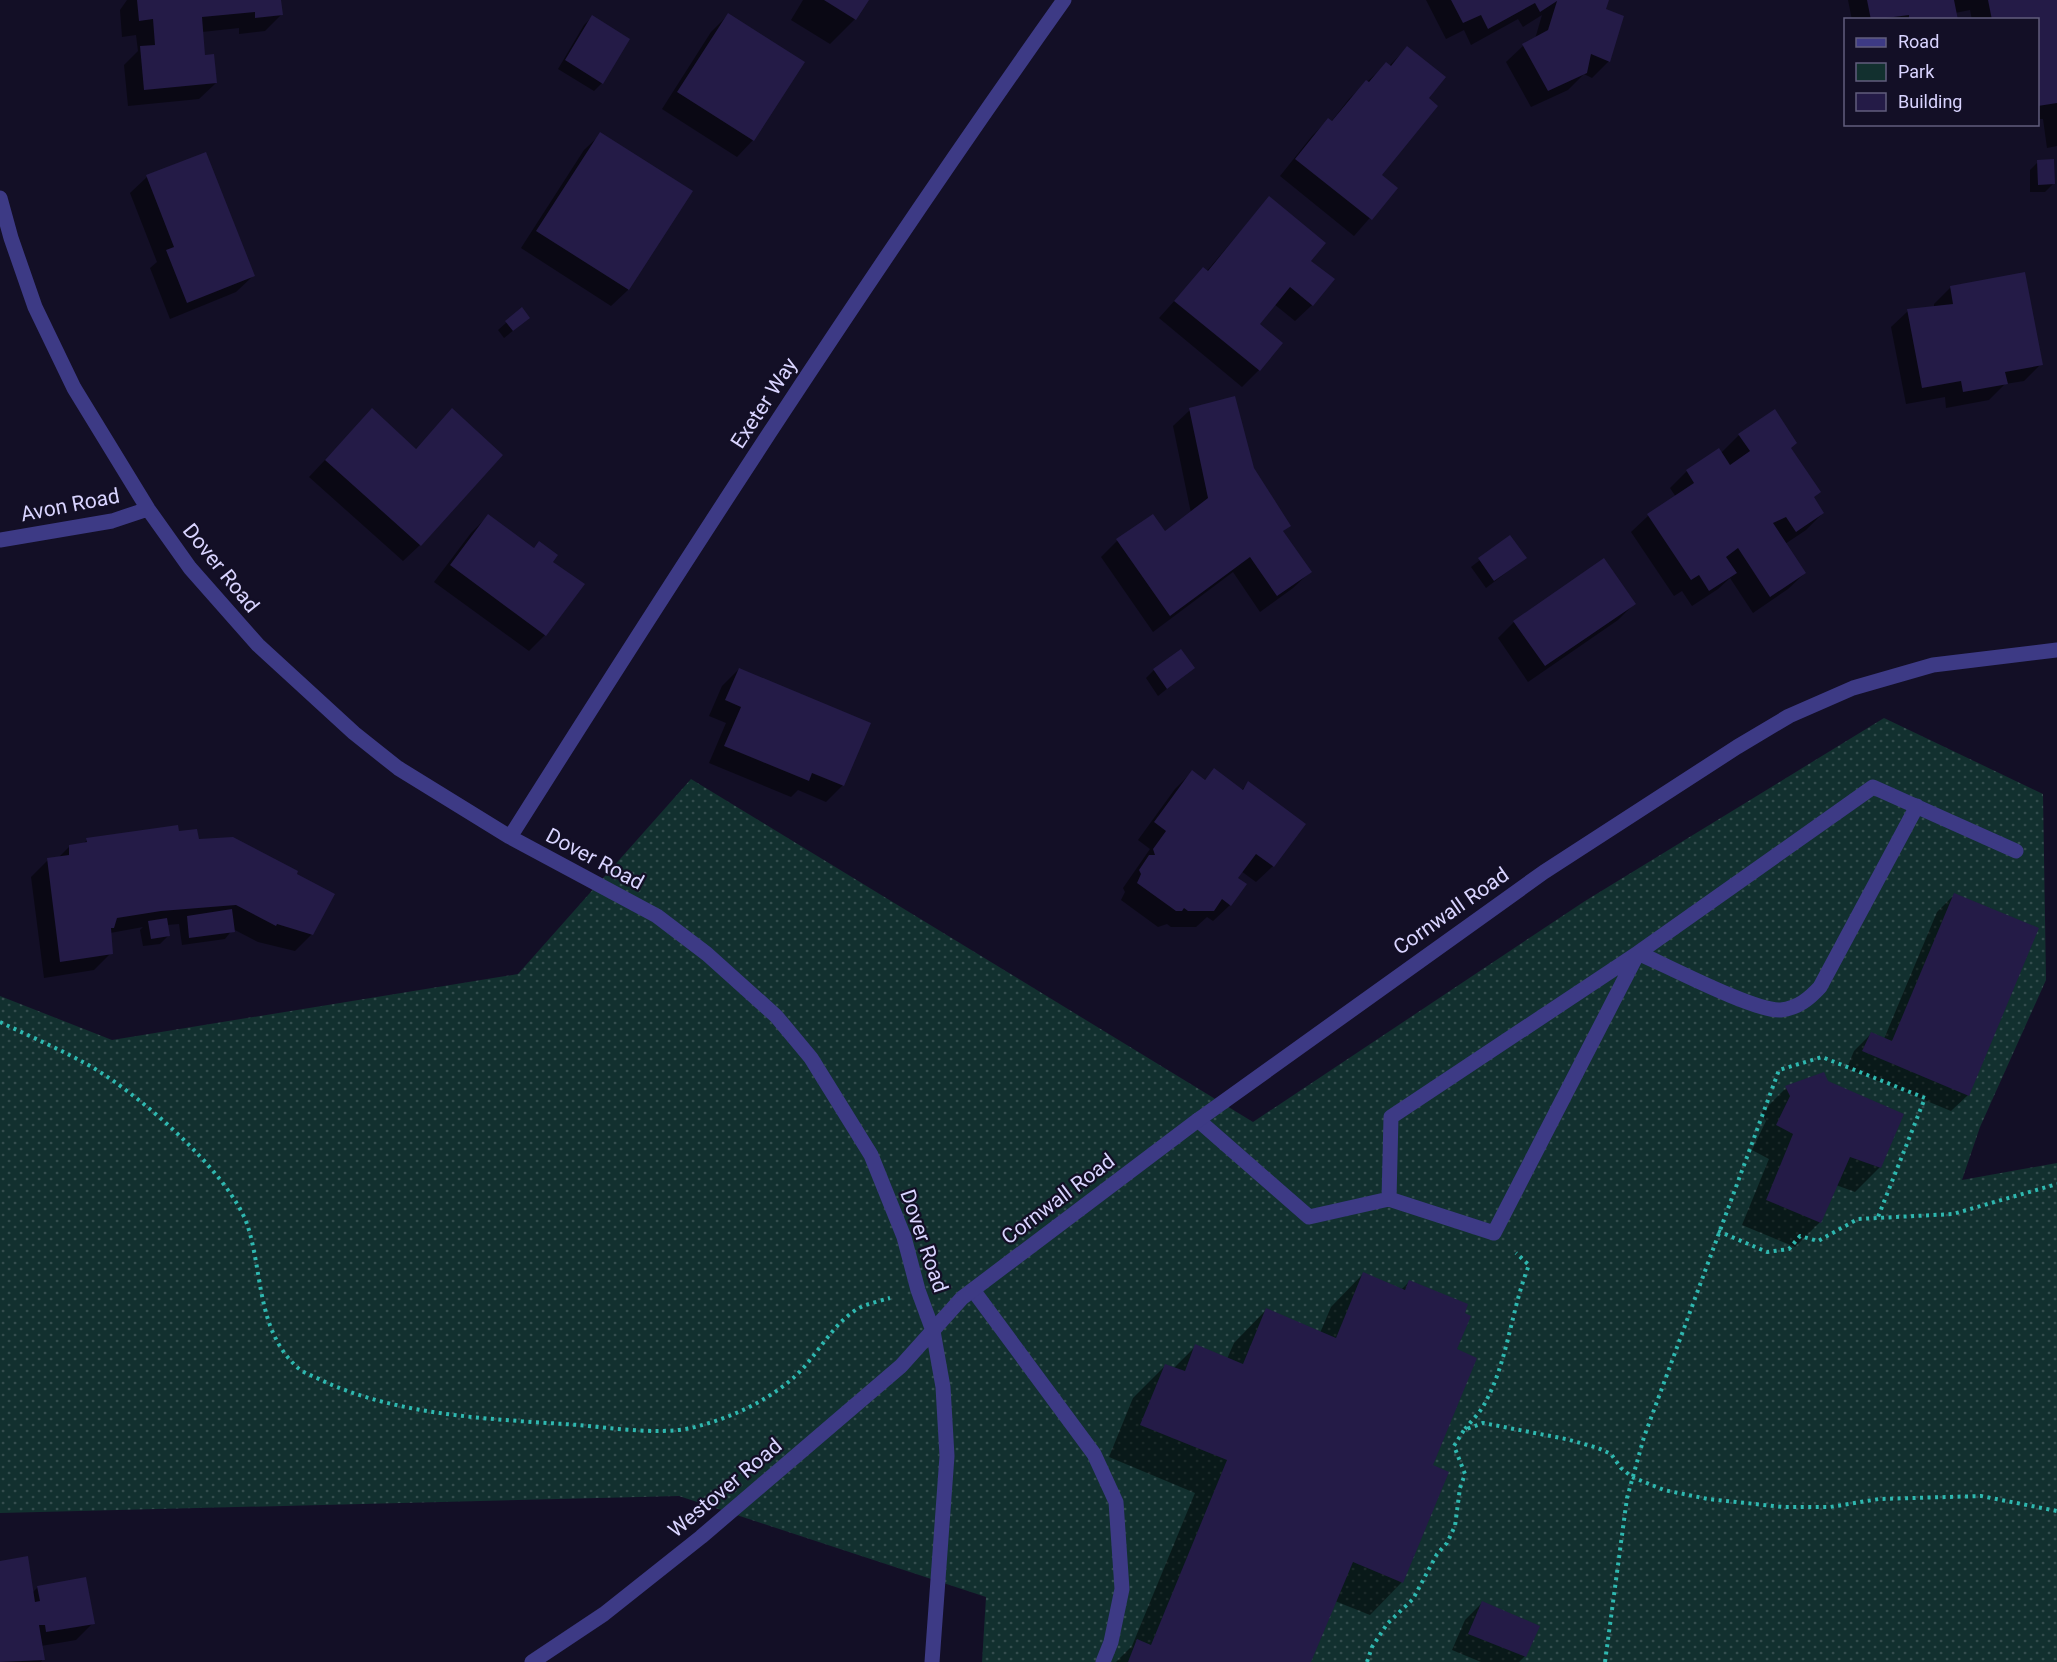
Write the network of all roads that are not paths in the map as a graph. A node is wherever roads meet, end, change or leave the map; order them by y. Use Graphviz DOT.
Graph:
graph roads {
  1 [pos="1064,0"];
  2 [pos="0,198"];
  3 [pos="148,509"];
  4 [pos="0,540"];
  5 [pos="2057,650"];
  6 [pos="1917,806"];
  7 [pos="510,837"];
  8 [pos="2016,851"];
  9 [pos="1638,953"];
  10 [pos="1198,1120"];
  11 [pos="1389,1199"];
  12 [pos="973,1290"];
  13 [pos="933,1331"];
  14 [pos="532,1662"];
  15 [pos="932,1662"];
  16 [pos="1103,1662"];
  1 -- 7 [label="street, Exeter Way"];
  2 -- 3 [label="street, Dover Road"];
  3 -- 4 [label="street, Avon Road"];
  3 -- 7 [label="street, Dover Road"];
  5 -- 10 [label="street, Cornwall Road"];
  6 -- 8 [label="street"];
  6 -- 9 [label="street"];
  6 -- 9 [label="street"];
  7 -- 13 [label="street, Dover Road"];
  9 -- 11 [label="street"];
  9 -- 11 [label="street"];
  10 -- 11 [label="street"];
  10 -- 12 [label="street, Cornwall Road"];
  12 -- 13 [label="street, Cornwall Road"];
  12 -- 16 [label="street"];
  13 -- 14 [label="street, Westover Road"];
  13 -- 15 [label="street, Dover Road"];
}
